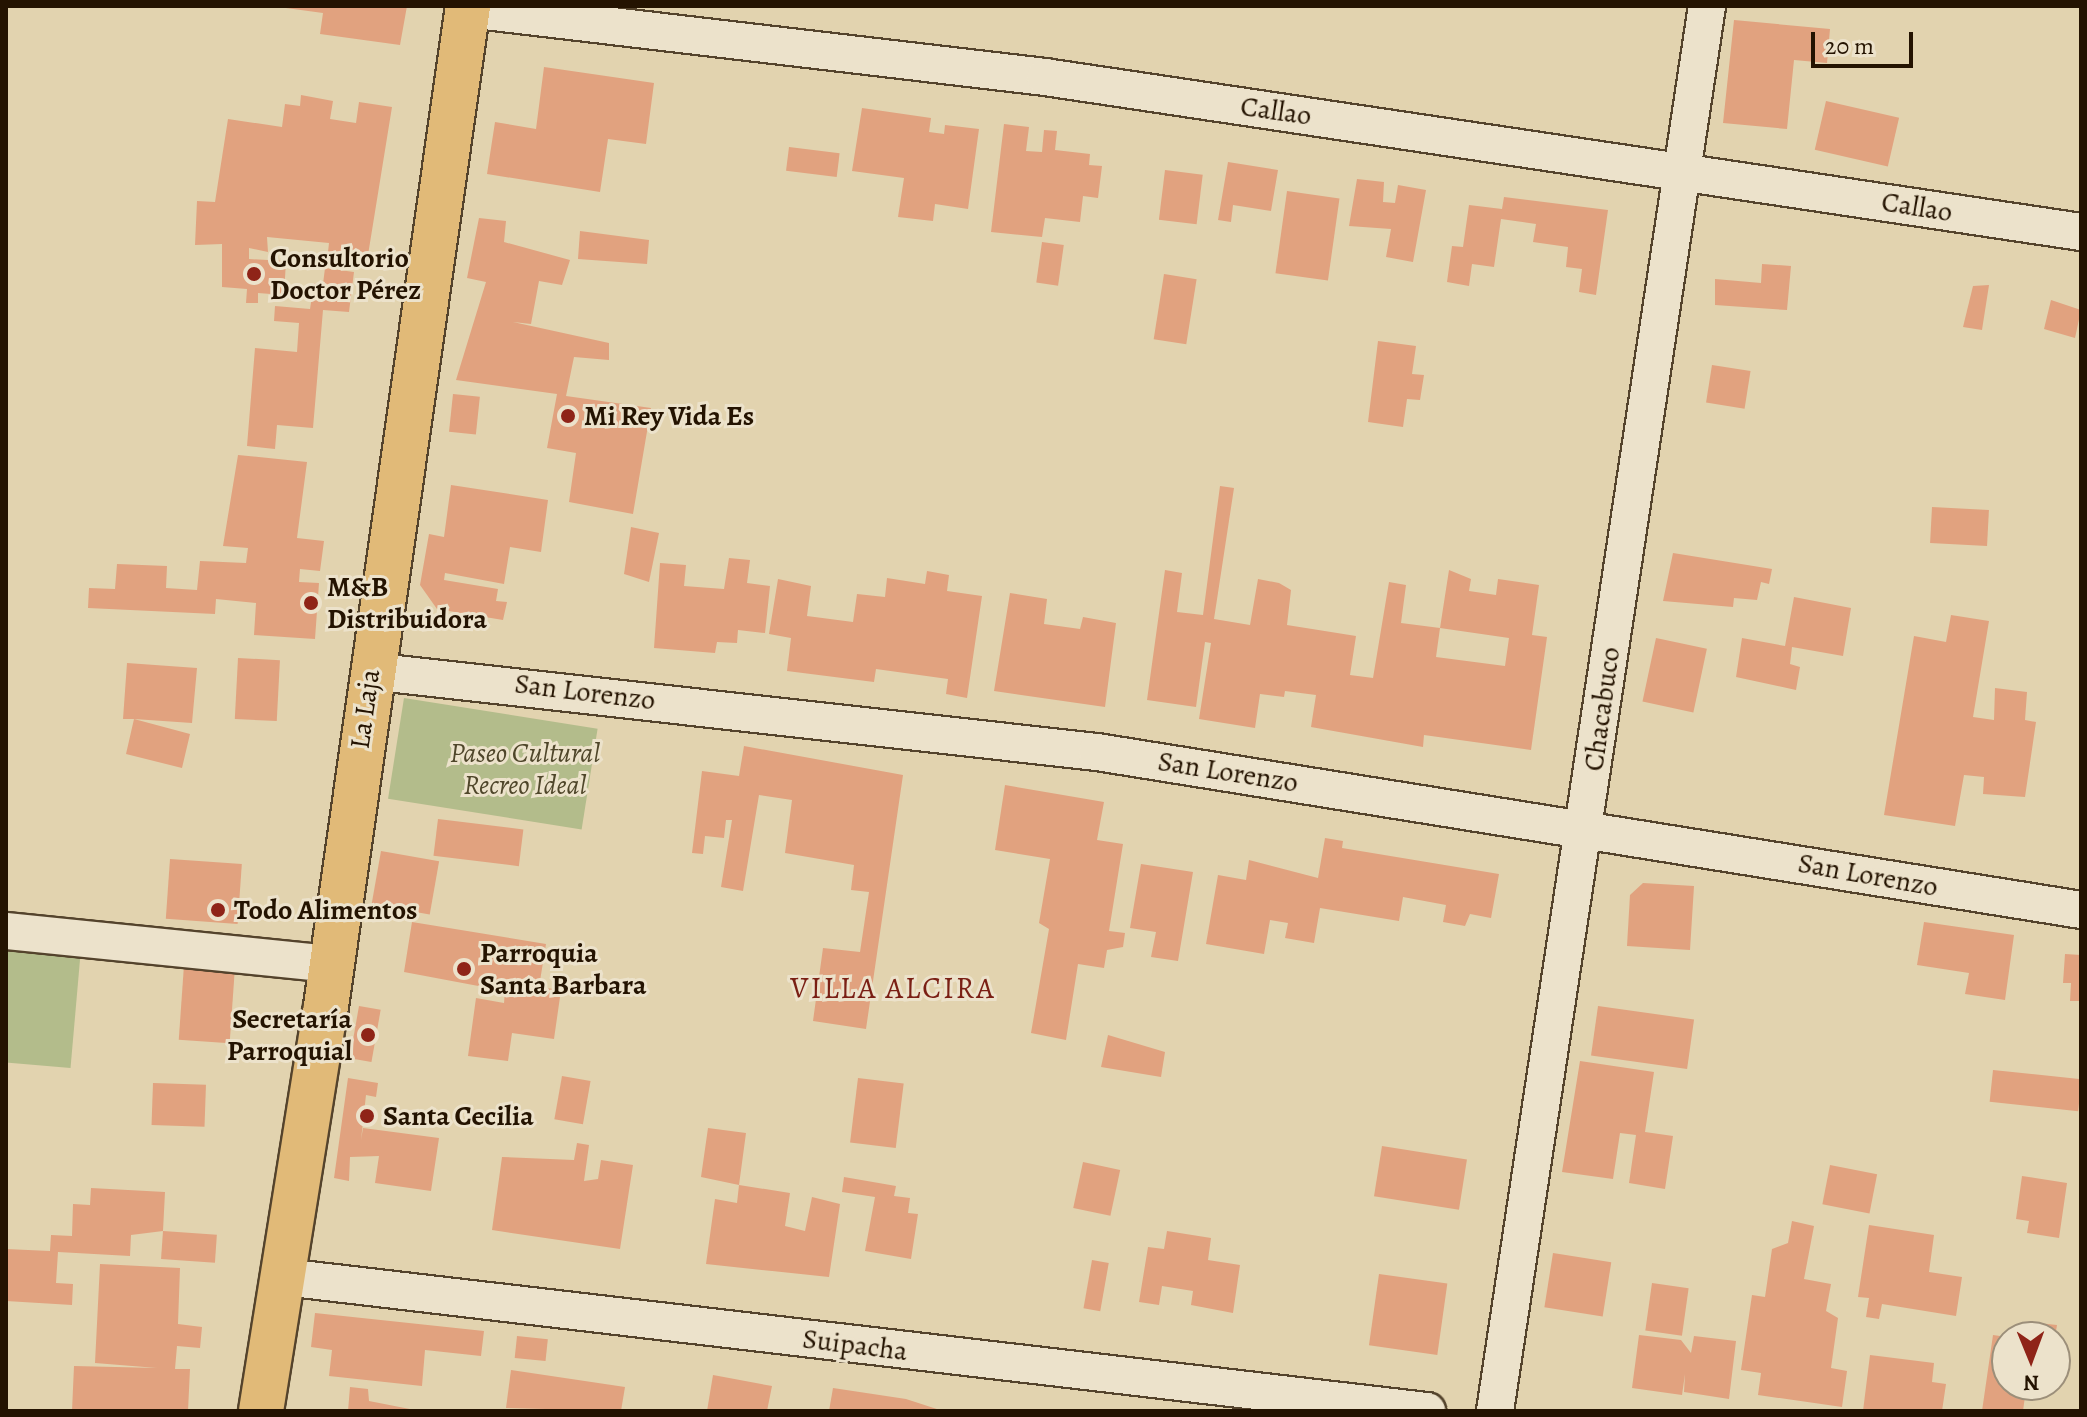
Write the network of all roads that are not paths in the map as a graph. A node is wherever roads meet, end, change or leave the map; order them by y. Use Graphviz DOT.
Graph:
graph roads {
  1 [pos="1707,6"];
  2 [pos="468,8"];
  3 [pos="1682,172"];
  4 [pos="2081,232"];
  5 [pos="370,671"];
  6 [pos="1584,827"];
  7 [pos="2081,910"];
  8 [pos="6,931"];
  9 [pos="331,964"];
  10 [pos="284,1277"];
  11 [pos="261,1411"];
  12 [pos="1427,1411"];
  13 [pos="1495,1411"];
  1 -- 3 [label="street, Chacabuco"];
  2 -- 3 [label="street, Callao"];
  2 -- 5 [label="main road, La Laja"];
  3 -- 4 [label="street, Callao"];
  3 -- 6 [label="street, Chacabuco"];
  5 -- 6 [label="street, San Lorenzo"];
  5 -- 9 [label="main road, La Laja"];
  6 -- 7 [label="street, San Lorenzo"];
  6 -- 13 [label="street, Chacabuco"];
  8 -- 9 [label="street"];
  9 -- 10 [label="main road, La Laja"];
  10 -- 11 [label="main road, La Laja"];
  10 -- 12 [label="street, Suipacha"];
}
